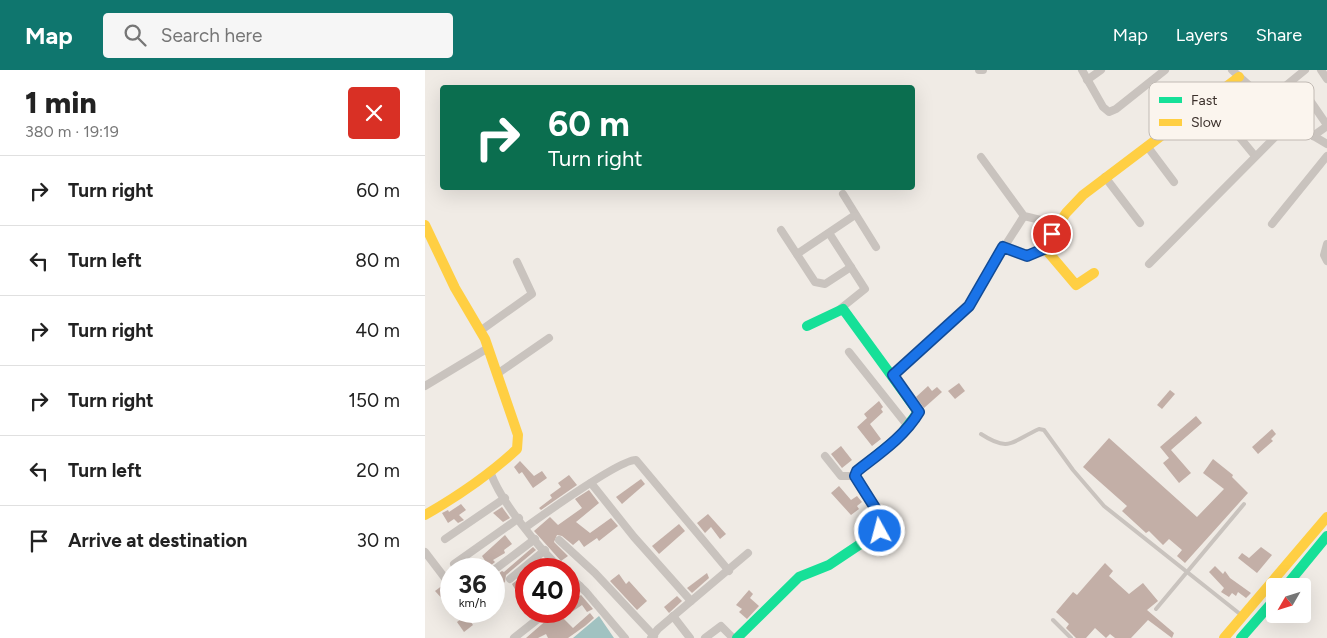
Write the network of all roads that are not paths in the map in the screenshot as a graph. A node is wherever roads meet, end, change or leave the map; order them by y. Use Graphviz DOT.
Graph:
graph roads {
  1 [pos="979,70"];
  2 [pos="983,70"];
  3 [pos="1081,70"];
  4 [pos="1101,70"];
  5 [pos="1165,70"];
  6 [pos="1305,70"];
  7 [pos="1321,70"];
  8 [pos="1235,73"];
  9 [pos="1327,79"];
  10 [pos="1087,80"];
  11 [pos="1150,82"];
  12 [pos="1245,82"];
  13 [pos="1290,82"];
  14 [pos="1149,83"];
  15 [pos="1314,106"];
  16 [pos="1327,126"];
  17 [pos="1314,135"];
  18 [pos="1314,137"];
  19 [pos="1155,140"];
  20 [pos="1242,140"];
  21 [pos="1271,140"];
  22 [pos="1327,144"];
  23 [pos="1147,146"];
  24 [pos="1255,156"];
  25 [pos="1327,156"];
  26 [pos="981,157"];
  27 [pos="1105,178"];
  28 [pos="1174,182"];
  29 [pos="843,194"];
  30 [pos="855,215"];
  31 [pos="1024,216"];
  32 [pos="1140,222"];
  33 [pos="1057,224"];
  34 [pos="1272,224"];
  35 [pos="425,225"];
  36 [pos="781,230"];
  37 [pos="829,233"];
  38 [pos="1327,244"];
  39 [pos="877,247"];
  40 [pos="1003,247"];
  41 [pos="1046,248"];
  42 [pos="797,254"];
  43 [pos="1327,261"];
  44 [pos="517,262"];
  45 [pos="1149,264"];
  46 [pos="851,267"];
  47 [pos="1094,274"];
  48 [pos="840,309"];
  49 [pos="807,326"];
  50 [pos="480,331"];
  51 [pos="549,338"];
  52 [pos="488,348"];
  53 [pos="849,352"];
  54 [pos="497,374"];
  55 [pos="893,375"];
  56 [pos="425,386"];
  57 [pos="907,425"];
  58 [pos="981,434"];
  59 [pos="825,456"];
  60 [pos="491,474"];
  61 [pos="855,476"];
  62 [pos="591,483"];
  63 [pos="505,498"];
  64 [pos="1244,504"];
  65 [pos="425,515"];
  66 [pos="1327,517"];
  67 [pos="519,518"];
  68 [pos="526,527"];
  69 [pos="1327,536"];
  70 [pos="535,538"];
  71 [pos="445,539"];
  72 [pos="559,540"];
  73 [pos="545,550"];
  74 [pos="425,552"];
  75 [pos="748,553"];
  76 [pos="462,558"];
  77 [pos="552,558"];
  78 [pos="505,561"];
  79 [pos="729,571"];
  80 [pos="440,572"];
  81 [pos="1187,572"];
  82 [pos="1292,578"];
  83 [pos="510,579"];
  84 [pos="580,586"];
  85 [pos="691,602"];
  86 [pos="1156,609"];
  87 [pos="1266,609"];
  88 [pos="673,616"];
  89 [pos="1243,616"];
  90 [pos="1053,620"];
  91 [pos="533,623"];
  92 [pos="1253,624"];
  93 [pos="652,637"];
  94 [pos="514,638"];
  95 [pos="625,638"];
  96 [pos="690,638"];
  97 [pos="705,638"];
  98 [pos="733,638"];
  99 [pos="737,638"];
  100 [pos="1071,638"];
  101 [pos="1224,638"];
  102 [pos="1241,638"];
  1 -- 2 [label="street"];
  3 -- 10 [label="street"];
  4 -- 10 [label="street"];
  5 -- 11 [label="street"];
  6 -- 13 [label="street"];
  7 -- 9 [label="street"];
  8 -- 12 [label="street"];
  10 -- 14 [label="street"];
  15 -- 16 [label="street"];
  16 -- 17 [label="street"];
  18 -- 22 [label="street"];
  19 -- 23 [label="main road"];
  20 -- 24 [label="street"];
  21 -- 24 [label="street"];
  23 -- 27 [label="main road"];
  23 -- 28 [label="street"];
  24 -- 45 [label="street"];
  25 -- 34 [label="street"];
  26 -- 31 [label="street"];
  27 -- 32 [label="street"];
  27 -- 33 [label="main road"];
  29 -- 30 [label="street"];
  30 -- 37 [label="street"];
  30 -- 39 [label="street"];
  31 -- 33 [label="street"];
  31 -- 40 [label="street"];
  33 -- 41 [label="main road"];
  35 -- 50 [label="main road"];
  36 -- 42 [label="street"];
  37 -- 42 [label="street"];
  37 -- 46 [label="street"];
  38 -- 43 [label="street"];
  40 -- 41 [label="street"];
  40 -- 55 [label="street"];
  41 -- 47 [label="main road"];
  42 -- 46 [label="street"];
  44 -- 50 [label="street"];
  46 -- 48 [label="street"];
  48 -- 49 [label="main road"];
  48 -- 55 [label="main road"];
  50 -- 52 [label="main road"];
  51 -- 54 [label="street"];
  52 -- 54 [label="main road"];
  52 -- 56 [label="street"];
  53 -- 57 [label="street"];
  54 -- 60 [label="main road"];
  55 -- 57 [label="main road"];
  57 -- 61 [label="main road"];
  58 -- 81 [label="lane"];
  59 -- 61 [label="street"];
  60 -- 63 [label="street"];
  60 -- 65 [label="main road"];
  61 -- 99 [label="main road"];
  62 -- 68 [label="street"];
  62 -- 79 [label="street"];
  62 -- 85 [label="street"];
  63 -- 67 [label="street"];
  63 -- 71 [label="street"];
  64 -- 81 [label="lane"];
  66 -- 89 [label="main road"];
  67 -- 68 [label="street"];
  67 -- 76 [label="street"];
  68 -- 70 [label="street"];
  69 -- 82 [label="main road"];
  70 -- 73 [label="street"];
  70 -- 78 [label="street"];
  72 -- 93 [label="street"];
  73 -- 77 [label="street"];
  73 -- 83 [label="street"];
  74 -- 80 [label="street"];
  75 -- 79 [label="street"];
  79 -- 85 [label="street"];
  81 -- 86 [label="lane"];
  81 -- 89 [label="lane"];
  84 -- 95 [label="street"];
  85 -- 88 [label="street"];
  87 -- 92 [label="main road"];
  88 -- 93 [label="street"];
  88 -- 96 [label="street"];
  89 -- 92 [label="lane"];
  89 -- 101 [label="main road"];
  90 -- 100 [label="lane"];
  91 -- 94 [label="street"];
  92 -- 102 [label="main road"];
  97 -- 98 [label="street"];
}
